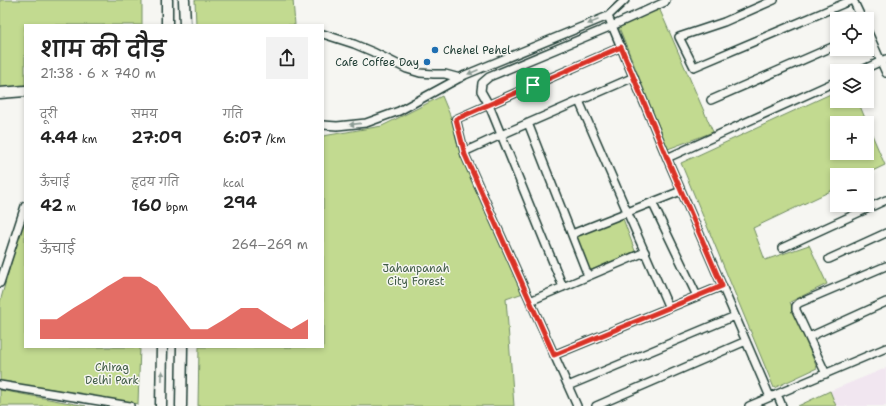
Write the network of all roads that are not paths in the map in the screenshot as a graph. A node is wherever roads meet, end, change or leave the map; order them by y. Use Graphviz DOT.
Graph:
graph roads {
  1 [pos="167,0"];
  2 [pos="184,0"];
  3 [pos="625,0"];
  4 [pos="666,0"];
  5 [pos="774,0"];
  6 [pos="853,0"];
  7 [pos="859,12"];
  8 [pos="608,16"];
  9 [pos="167,24"];
  10 [pos="185,24"];
  11 [pos="612,26"];
  12 [pos="324,34"];
  13 [pos="874,44"];
  14 [pos="621,47"];
  15 [pos="830,48"];
  16 [pos="883,60"];
  17 [pos="886,73"];
  18 [pos="634,77"];
  19 [pos="460,78"];
  20 [pos="830,84"];
  21 [pos="24,91"];
  22 [pos="0,93"];
  23 [pos="711,100"];
  24 [pos="579,101"];
  25 [pos="489,105"];
  26 [pos="528,123"];
  27 [pos="324,125"];
  28 [pos="501,134"];
  29 [pos="464,152"];
  30 [pos="667,158"];
  31 [pos="681,190"];
  32 [pos="886,200"];
  33 [pos="652,202"];
  34 [pos="24,209"];
  35 [pos="627,212"];
  36 [pos="886,233"];
  37 [pos="572,234"];
  38 [pos="782,248"];
  39 [pos="644,252"];
  40 [pos="829,259"];
  41 [pos="886,266"];
  42 [pos="588,276"];
  43 [pos="0,280"];
  44 [pos="563,286"];
  45 [pos="722,286"];
  46 [pos="697,296"];
  47 [pos="530,301"];
  48 [pos="886,302"];
  49 [pos="669,308"];
  50 [pos="735,316"];
  51 [pos="809,337"];
  52 [pos="746,341"];
  53 [pos="162,348"];
  54 [pos="182,348"];
  55 [pos="886,348"];
  56 [pos="554,355"];
  57 [pos="826,374"];
  58 [pos="0,385"];
  59 [pos="568,386"];
  60 [pos="773,396"];
  61 [pos="130,406"];
  62 [pos="161,406"];
  63 [pos="181,406"];
  64 [pos="577,406"];
  65 [pos="596,406"];
  66 [pos="749,406"];
  67 [pos="782,406"];
  1 -- 9 [label="main road"];
  2 -- 10 [label="main road"];
  3 -- 8 [label="street"];
  4 -- 11 [label="street"];
  5 -- 6 [label="street"];
  6 -- 7 [label="street"];
  8 -- 11 [label="street"];
  8 -- 19 [label="street, one-way"];
  11 -- 14 [label="street"];
  11 -- 25 [label="street"];
  12 -- 19 [label="street"];
  13 -- 16 [label="street"];
  14 -- 18 [label="street"];
  14 -- 25 [label="street"];
  15 -- 23 [label="street"];
  16 -- 17 [label="street"];
  18 -- 24 [label="street"];
  18 -- 30 [label="street"];
  19 -- 27 [label="street, one-way"];
  20 -- 30 [label="street"];
  21 -- 22 [label="main road"];
  24 -- 26 [label="street"];
  24 -- 35 [label="street"];
  25 -- 28 [label="street"];
  25 -- 29 [label="street"];
  26 -- 28 [label="street"];
  26 -- 37 [label="street"];
  28 -- 29 [label="street"];
  28 -- 44 [label="street"];
  29 -- 47 [label="street"];
  30 -- 31 [label="street"];
  31 -- 33 [label="street"];
  31 -- 45 [label="street"];
  32 -- 38 [label="street"];
  33 -- 35 [label="street"];
  33 -- 46 [label="street"];
  34 -- 43 [label="street"];
  35 -- 37 [label="street"];
  35 -- 39 [label="street"];
  36 -- 40 [label="street"];
  37 -- 42 [label="street"];
  39 -- 42 [label="street"];
  39 -- 49 [label="street"];
  41 -- 51 [label="street"];
  42 -- 44 [label="street"];
  44 -- 47 [label="street"];
  45 -- 46 [label="street"];
  45 -- 50 [label="street"];
  46 -- 49 [label="street"];
  47 -- 56 [label="street"];
  48 -- 51 [label="street"];
  49 -- 56 [label="street"];
  50 -- 52 [label="street"];
  50 -- 59 [label="street"];
  51 -- 57 [label="street"];
  52 -- 60 [label="street"];
  52 -- 65 [label="street"];
  62 -- 53 [label="main road, one-way"];
  54 -- 63 [label="main road"];
  55 -- 57 [label="street"];
  56 -- 59 [label="street"];
  57 -- 60 [label="street"];
  58 -- 61 [label="street"];
  59 -- 64 [label="street"];
  60 -- 66 [label="street"];
  60 -- 67 [label="street"];
}
